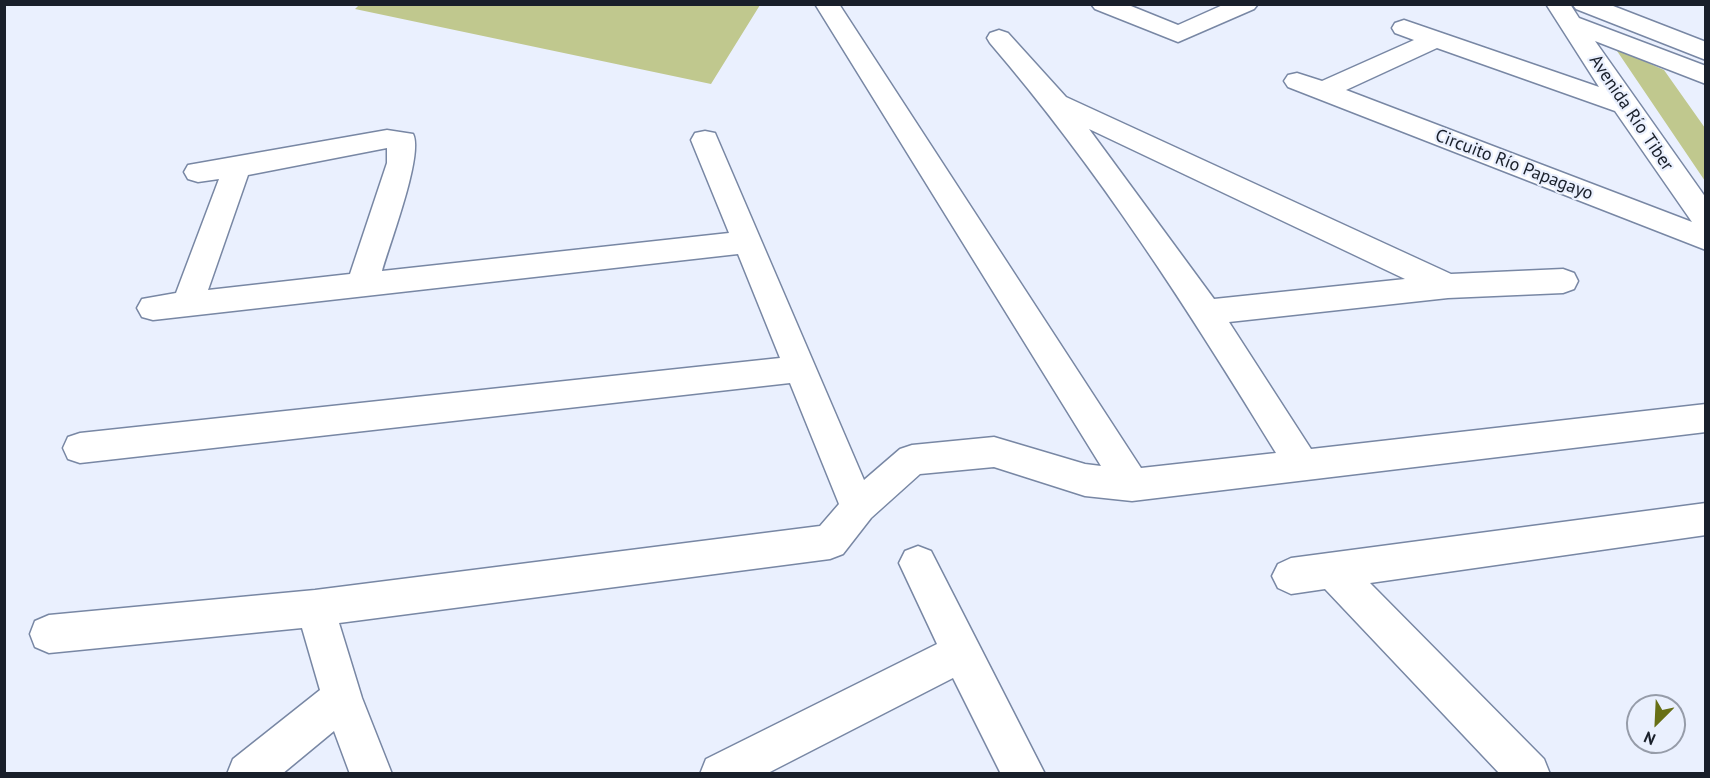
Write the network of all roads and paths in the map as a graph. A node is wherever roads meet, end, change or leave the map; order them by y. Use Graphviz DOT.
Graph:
graph roads {
  1 [pos="827,4"];
  2 [pos="1103,4"];
  3 [pos="1246,4"];
  4 [pos="1636,4"];
  5 [pos="1571,11"];
  6 [pos="1404,28"];
  7 [pos="1656,30"];
  8 [pos="999,38"];
  9 [pos="1434,40"];
  10 [pos="1699,65"];
  11 [pos="1297,81"];
  12 [pos="1706,90"];
  13 [pos="1323,91"];
  14 [pos="1056,103"];
  15 [pos="1624,105"];
  16 [pos="705,140"];
  17 [pos="237,167"];
  18 [pos="198,172"];
  19 [pos="1706,220"];
  20 [pos="1706,239"];
  21 [pos="746,242"];
  22 [pos="1563,281"];
  23 [pos="362,285"];
  24 [pos="1448,286"];
  25 [pos="188,303"];
  26 [pos="153,309"];
  27 [pos="1206,312"];
  28 [pos="799,369"];
  29 [pos="1706,418"];
  30 [pos="80,448"];
  31 [pos="1302,465"];
  32 [pos="1132,485"];
  33 [pos="858,507"];
  34 [pos="1706,519"];
  35 [pos="918,563"];
  36 [pos="1332,570"];
  37 [pos="1291,576"];
  38 [pos="315,608"];
  39 [pos="49,634"];
  40 [pos="961,653"];
  41 [pos="342,698"];
  42 [pos="248,774"];
  43 [pos="371,774"];
  44 [pos="721,774"];
  45 [pos="1024,774"];
  46 [pos="1529,774"];
  1 -- 32 [label="street"];
  2 -- 3 [label="street"];
  4 -- 7 [label="street"];
  5 -- 7 [label="street"];
  5 -- 10 [label="street"];
  5 -- 15 [label="street, Avenida Río Tiber"];
  6 -- 9 [label="street"];
  7 -- 10 [label="street"];
  8 -- 14 [label="street"];
  9 -- 13 [label="street"];
  9 -- 15 [label="street"];
  10 -- 12 [label="street"];
  11 -- 13 [label="street, Circuito Río Papagayo"];
  13 -- 20 [label="street, Circuito Río Papagayo"];
  14 -- 24 [label="street"];
  14 -- 27 [label="street"];
  15 -- 19 [label="street, Avenida Río Tiber"];
  16 -- 21 [label="street"];
  17 -- 18 [label="street"];
  17 -- 23 [label="street"];
  17 -- 25 [label="street"];
  21 -- 23 [label="street"];
  21 -- 28 [label="street"];
  22 -- 24 [label="street"];
  23 -- 25 [label="street"];
  24 -- 27 [label="street"];
  25 -- 26 [label="street"];
  27 -- 31 [label="street"];
  28 -- 30 [label="street"];
  28 -- 33 [label="street"];
  29 -- 31 [label="street"];
  31 -- 32 [label="street"];
  32 -- 33 [label="street"];
  33 -- 38 [label="street"];
  34 -- 36 [label="street"];
  35 -- 40 [label="street"];
  36 -- 37 [label="street"];
  36 -- 46 [label="street"];
  38 -- 39 [label="street"];
  38 -- 41 [label="street"];
  40 -- 44 [label="street"];
  40 -- 45 [label="street"];
  41 -- 42 [label="street"];
  41 -- 43 [label="street"];
}
